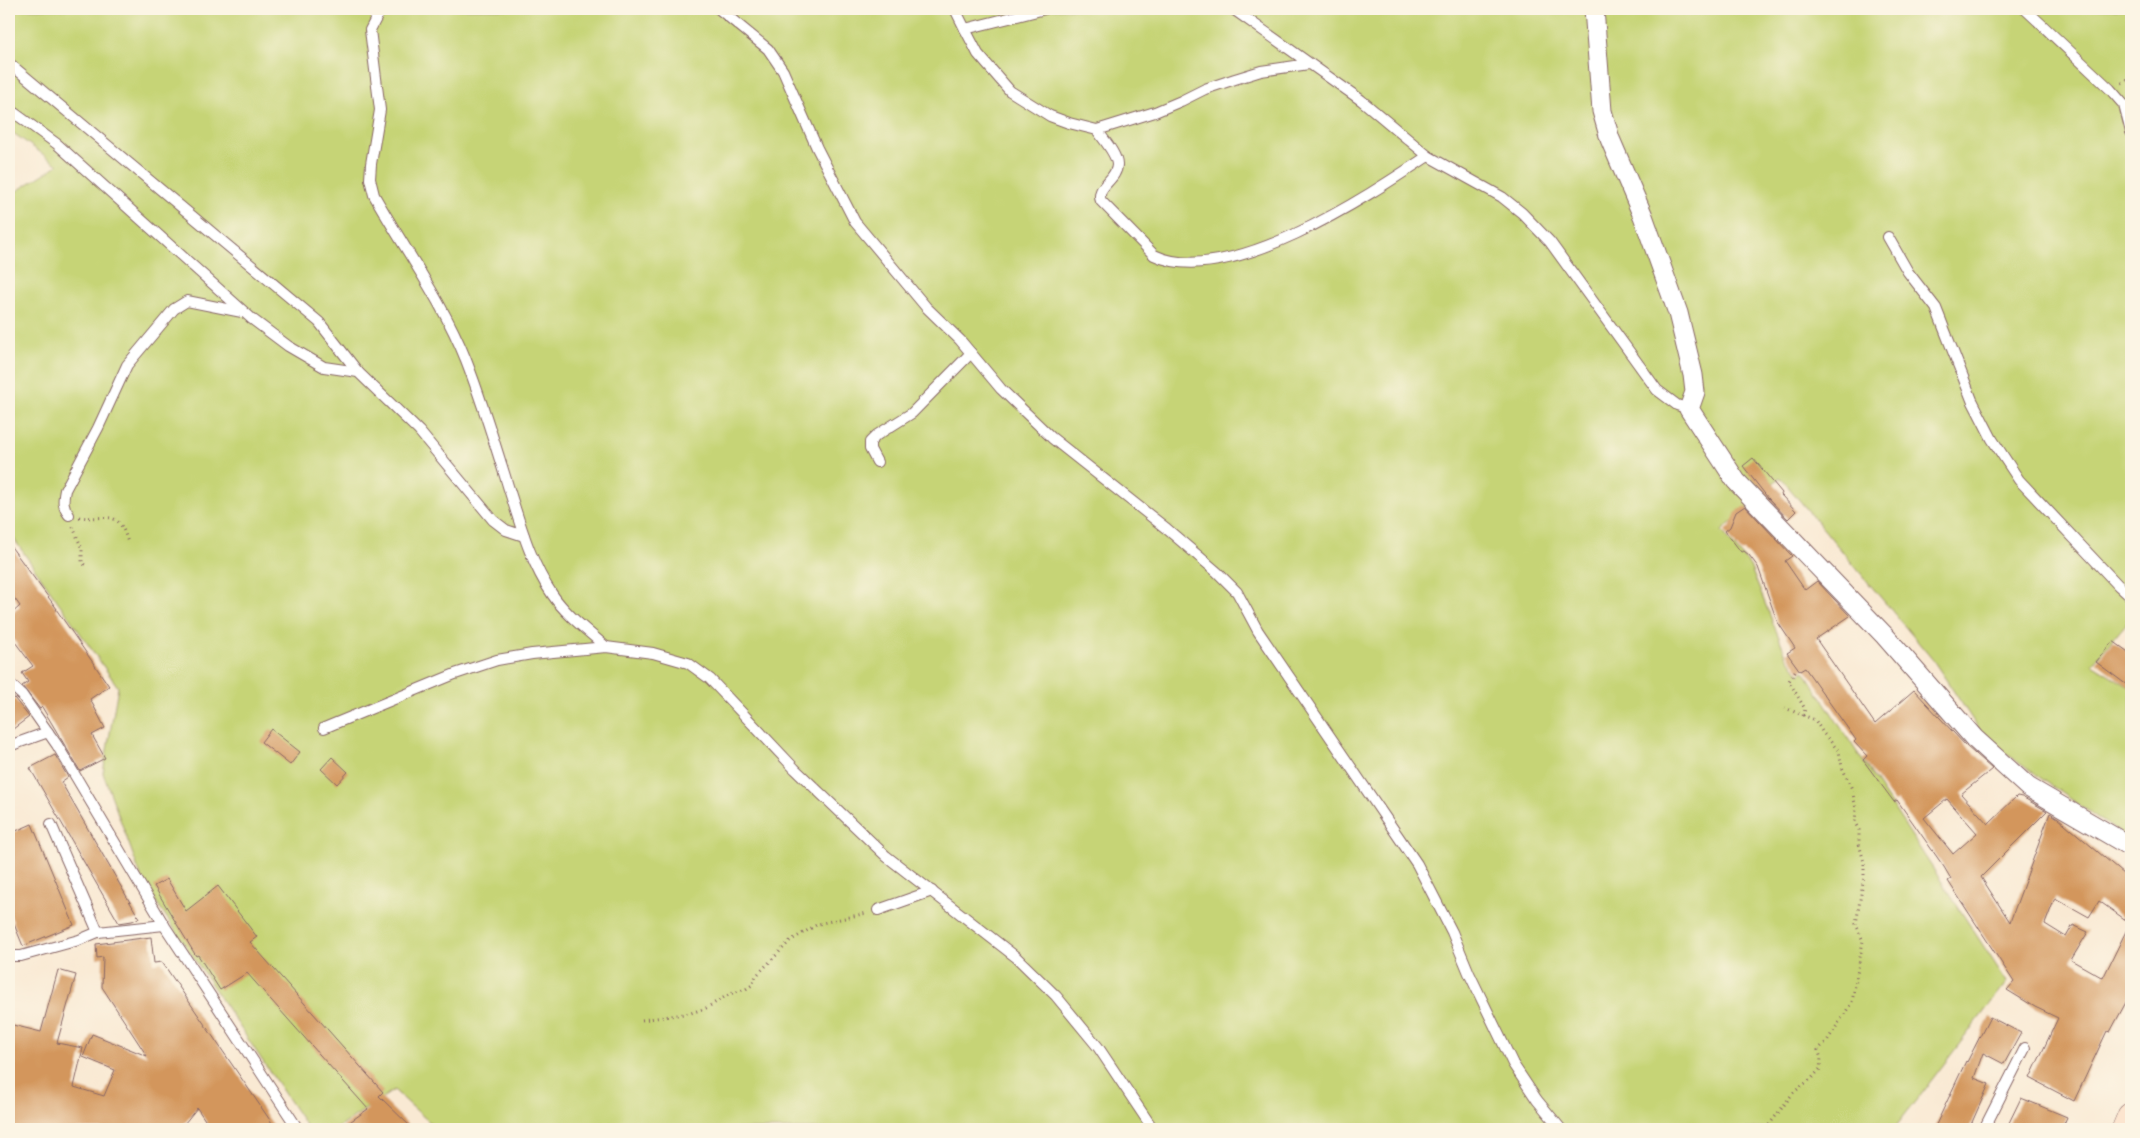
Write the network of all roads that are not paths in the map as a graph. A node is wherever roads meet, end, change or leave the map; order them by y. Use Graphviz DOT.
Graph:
graph roads {
  1 [pos="381,9"];
  2 [pos="719,9"];
  3 [pos="955,9"];
  4 [pos="1045,9"];
  5 [pos="1233,9"];
  6 [pos="1594,9"];
  7 [pos="2025,9"];
  8 [pos="965,29"];
  9 [pos="9,63"];
  10 [pos="1309,64"];
  11 [pos="9,109"];
  12 [pos="1096,130"];
  13 [pos="2131,132"];
  14 [pos="1428,156"];
  15 [pos="1888,237"];
  16 [pos="243,312"];
  17 [pos="971,354"];
  18 [pos="358,372"];
  19 [pos="1690,409"];
  20 [pos="877,462"];
  21 [pos="69,515"];
  22 [pos="524,536"];
  23 [pos="2131,597"];
  24 [pos="606,648"];
  25 [pos="9,683"];
  26 [pos="324,728"];
  27 [pos="48,732"];
  28 [pos="9,746"];
  29 [pos="51,824"];
  30 [pos="2131,847"];
  31 [pos="932,891"];
  32 [pos="878,910"];
  33 [pos="164,925"];
  34 [pos="98,932"];
  35 [pos="9,956"];
  36 [pos="2025,1048"];
  37 [pos="2131,1117"];
  38 [pos="298,1129"];
  39 [pos="1153,1129"];
  40 [pos="1562,1129"];
  41 [pos="1984,1129"];
  42 [pos="2126,1129"];
  1 -- 22 [label="lane"];
  2 -- 17 [label="lane"];
  3 -- 8 [label="lane"];
  4 -- 8 [label="lane"];
  5 -- 10 [label="lane"];
  6 -- 19 [label="street"];
  7 -- 13 [label="lane"];
  8 -- 12 [label="lane"];
  9 -- 18 [label="lane"];
  10 -- 12 [label="lane"];
  10 -- 14 [label="lane"];
  11 -- 16 [label="lane"];
  12 -- 14 [label="lane"];
  14 -- 19 [label="lane"];
  15 -- 23 [label="lane"];
  16 -- 18 [label="lane"];
  16 -- 21 [label="lane"];
  17 -- 20 [label="lane"];
  17 -- 40 [label="lane"];
  18 -- 22 [label="lane"];
  19 -- 30 [label="street"];
  22 -- 24 [label="lane"];
  24 -- 26 [label="lane"];
  24 -- 31 [label="lane"];
  25 -- 27 [label="lane"];
  27 -- 28 [label="lane"];
  27 -- 33 [label="lane"];
  29 -- 34 [label="lane"];
  31 -- 32 [label="lane"];
  31 -- 39 [label="lane"];
  33 -- 34 [label="lane"];
  33 -- 38 [label="lane"];
  34 -- 35 [label="lane"];
  36 -- 41 [label="lane"];
  37 -- 42 [label="main road"];
}
